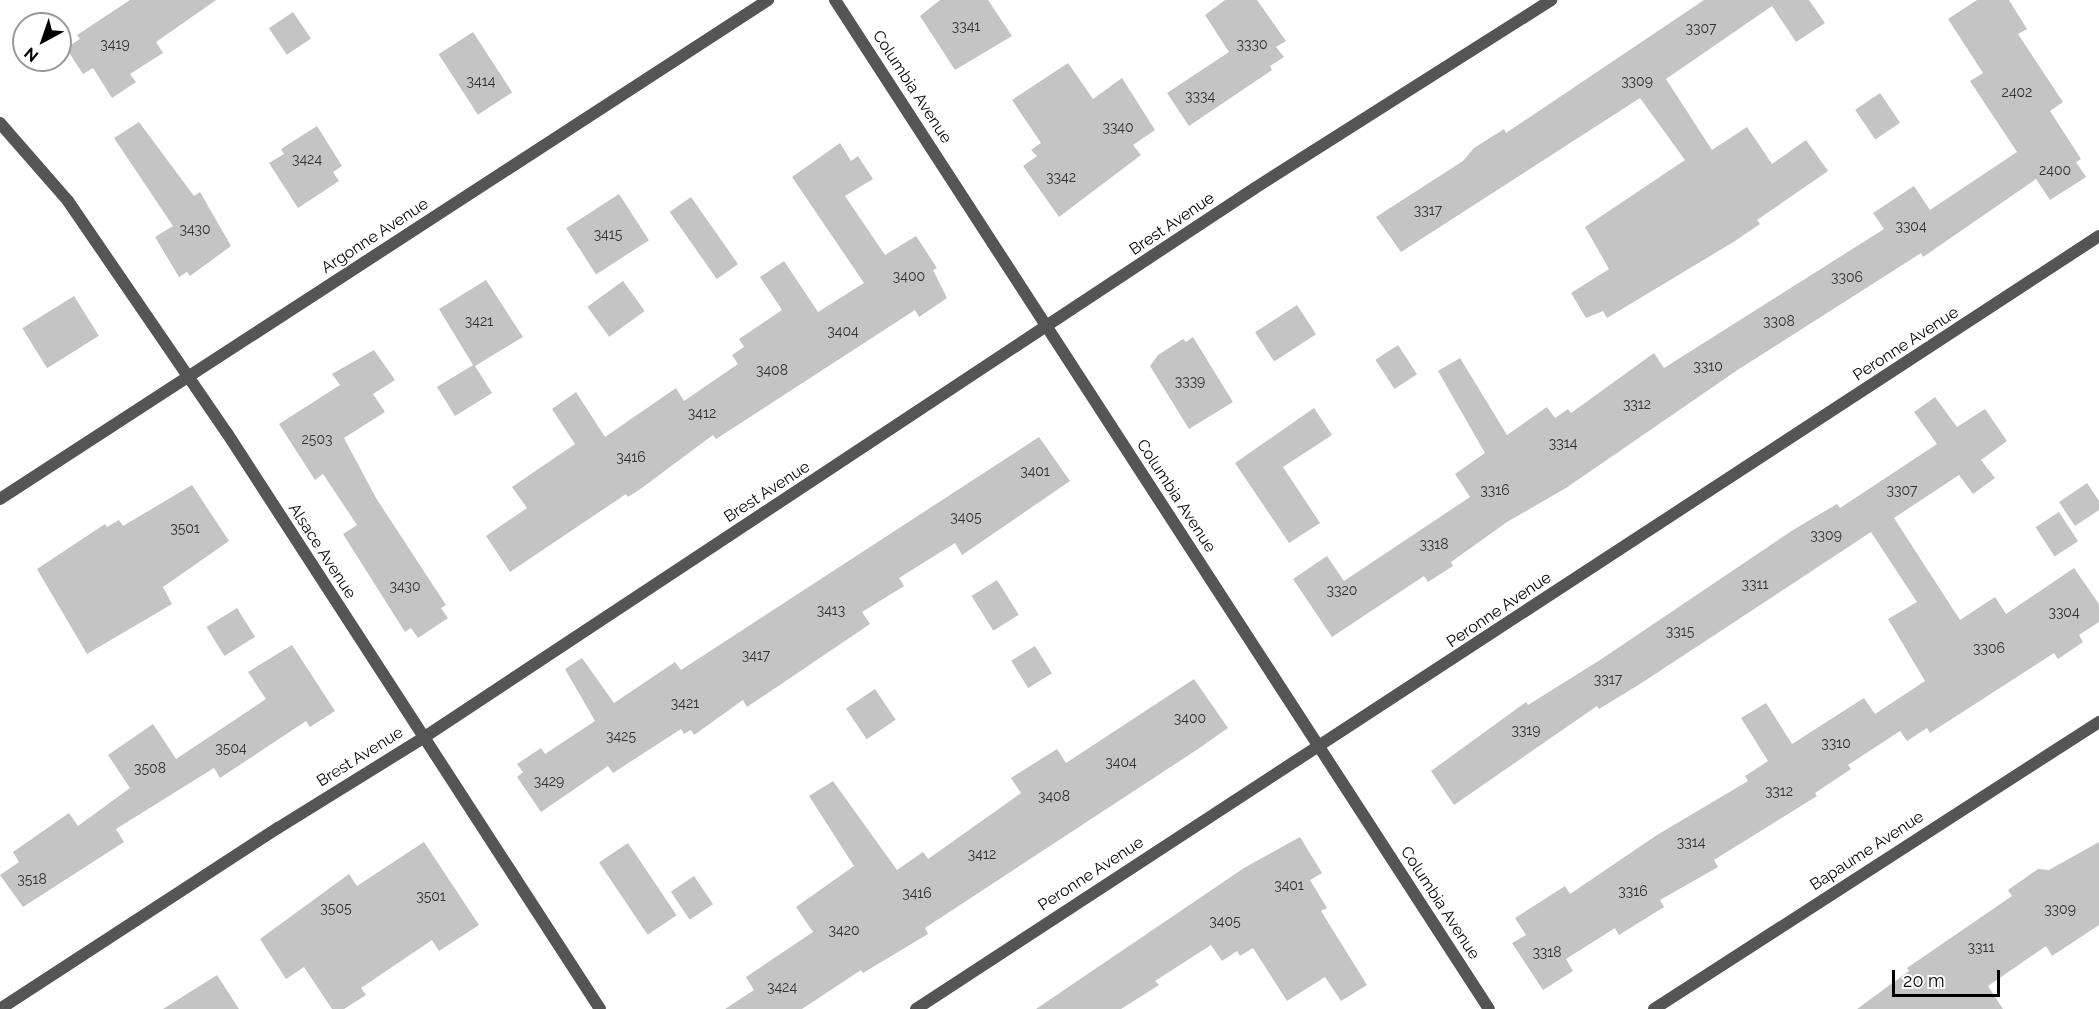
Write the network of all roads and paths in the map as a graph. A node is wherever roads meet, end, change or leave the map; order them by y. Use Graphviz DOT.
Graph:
graph roads {
  1 [pos="768,0"];
  2 [pos="835,0"];
  3 [pos="1551,0"];
  4 [pos="0,123"];
  5 [pos="2099,236"];
  6 [pos="1047,328"];
  7 [pos="189,377"];
  8 [pos="0,499"];
  9 [pos="2099,722"];
  10 [pos="423,738"];
  11 [pos="1319,747"];
  12 [pos="0,1009"];
  13 [pos="600,1009"];
  14 [pos="915,1009"];
  15 [pos="1489,1009"];
  16 [pos="1654,1009"];
  1 -- 7 [label="street, Argonne Avenue"];
  2 -- 6 [label="street, Columbia Avenue"];
  3 -- 6 [label="street, Brest Avenue"];
  4 -- 7 [label="street, Alsace Avenue"];
  5 -- 11 [label="street, Peronne Avenue"];
  6 -- 10 [label="street, Brest Avenue"];
  6 -- 11 [label="street, Columbia Avenue"];
  7 -- 8 [label="street, Argonne Avenue"];
  7 -- 10 [label="street, Alsace Avenue"];
  9 -- 16 [label="street, Bapaume Avenue"];
  10 -- 12 [label="street, Brest Avenue"];
  10 -- 13 [label="street, Alsace Avenue"];
  11 -- 14 [label="street, Peronne Avenue"];
  11 -- 15 [label="street, Columbia Avenue"];
}
